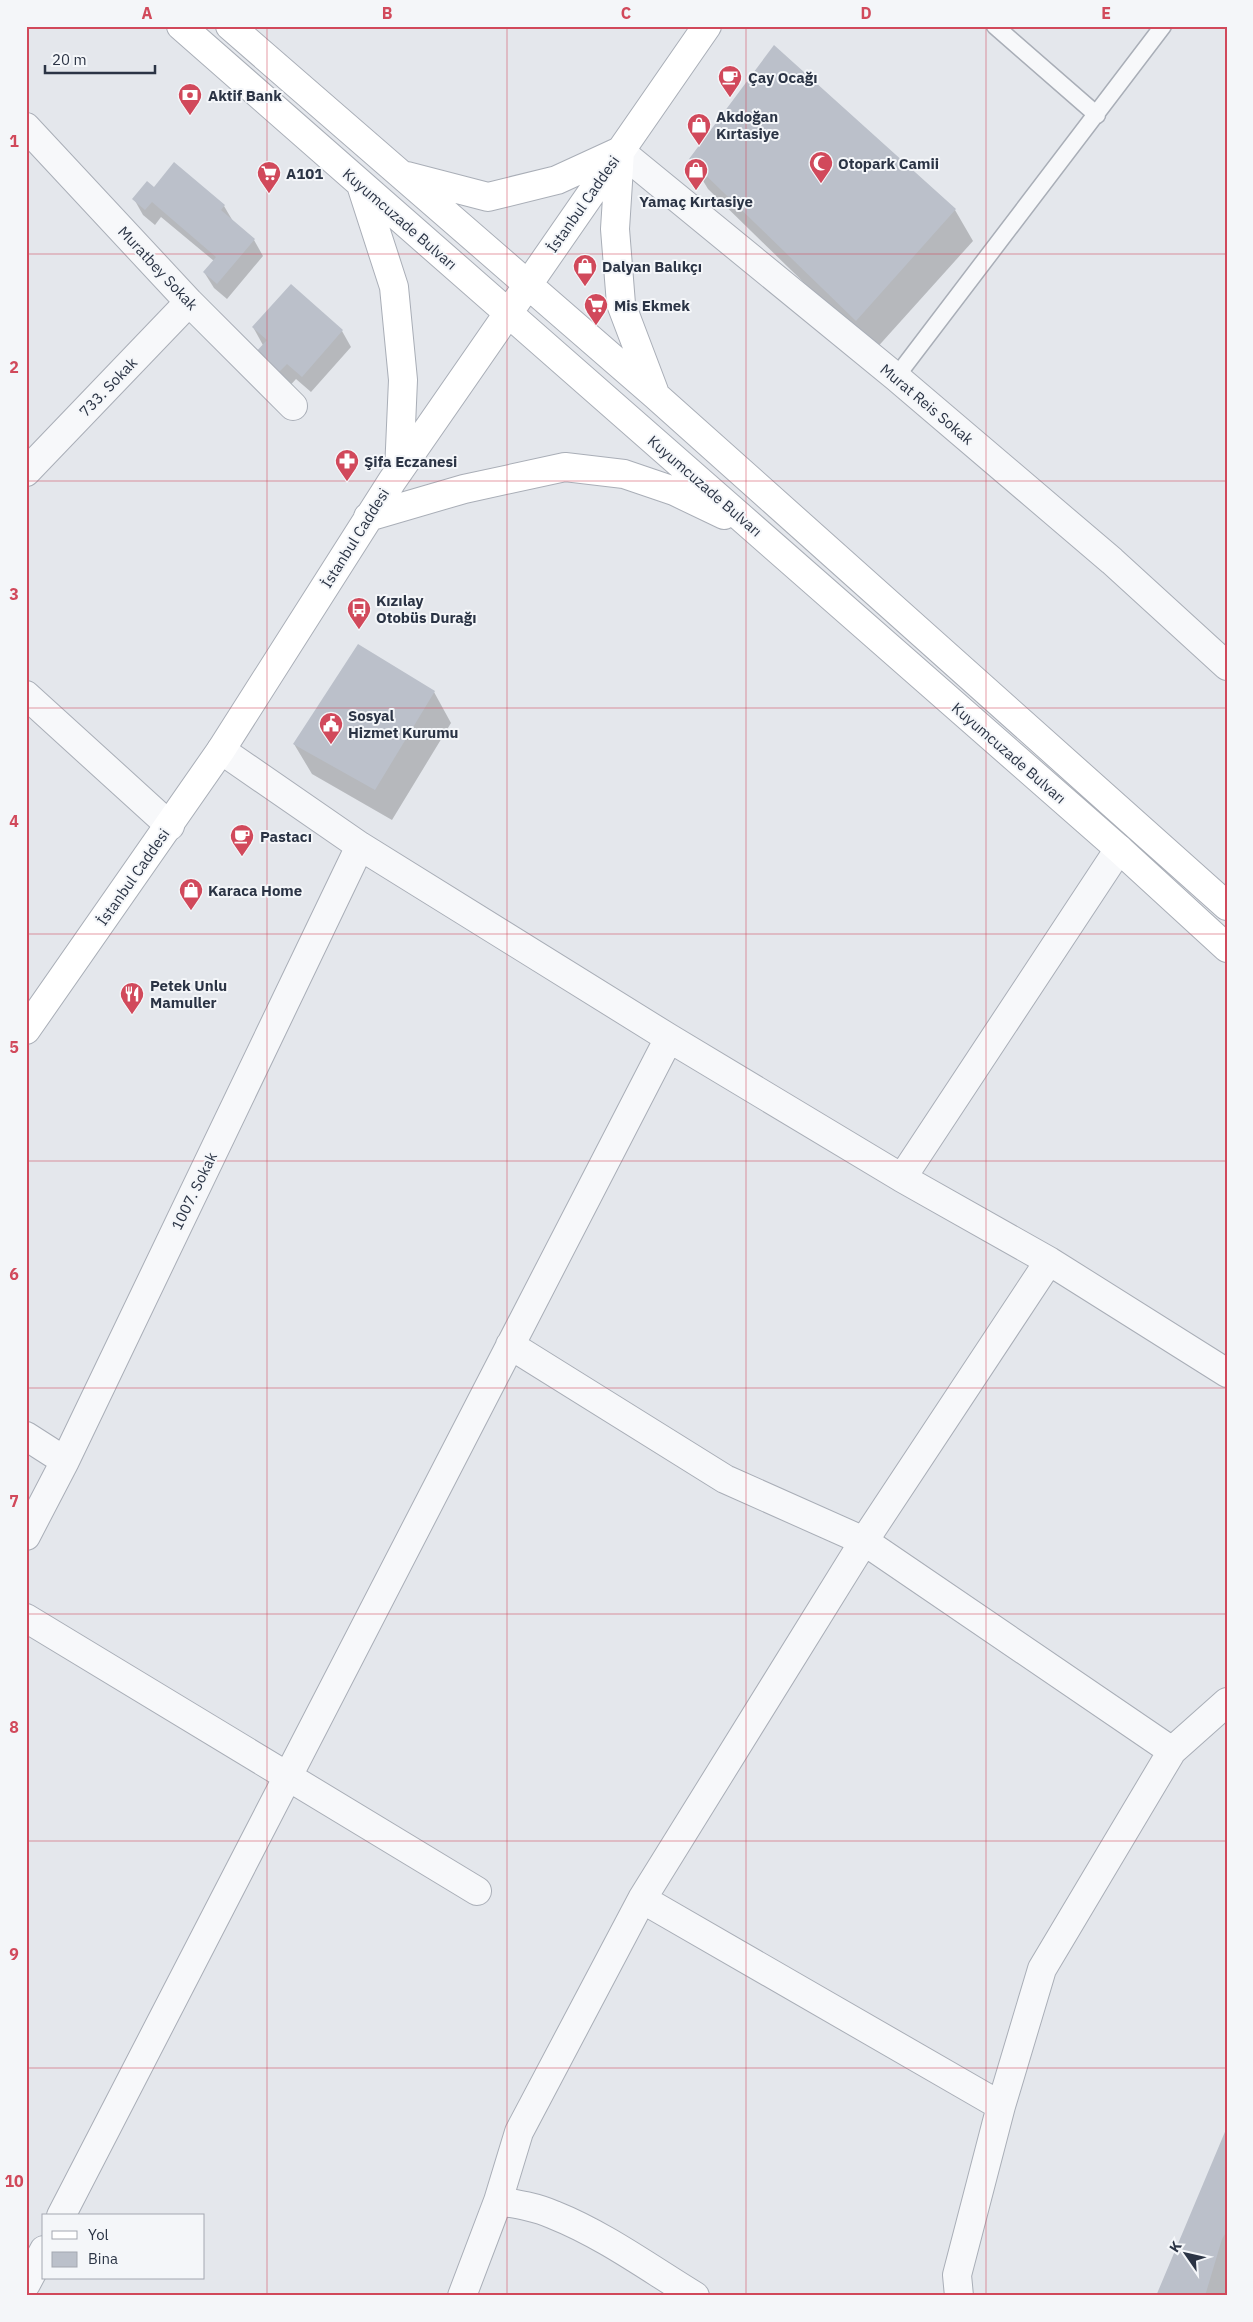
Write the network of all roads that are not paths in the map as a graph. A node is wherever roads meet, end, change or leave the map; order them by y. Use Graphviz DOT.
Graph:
graph roads {
  1 [pos="181,26"];
  2 [pos="230,26"];
  3 [pos="706,26"];
  4 [pos="995,26"];
  5 [pos="1163,26"];
  6 [pos="1097,115"];
  7 [pos="26,127"];
  8 [pos="620,151"];
  9 [pos="401,175"];
  10 [pos="361,184"];
  11 [pos="528,284"];
  12 [pos="189,302"];
  13 [pos="508,314"];
  14 [pos="896,377"];
  15 [pos="656,395"];
  16 [pos="294,406"];
  17 [pos="399,471"];
  18 [pos="26,472"];
  19 [pos="368,517"];
  20 [pos="755,530"];
  21 [pos="1227,666"];
  22 [pos="26,695"];
  23 [pos="221,750"];
  24 [pos="170,826"];
  25 [pos="360,846"];
  26 [pos="1118,849"];
  27 [pos="1227,906"];
  28 [pos="1227,948"];
  29 [pos="28,1023"];
  30 [pos="669,1038"];
  31 [pos="902,1178"];
  32 [pos="1049,1261"];
  33 [pos="510,1345"];
  34 [pos="1227,1373"];
  35 [pos="26,1436"];
  36 [pos="65,1461"];
  37 [pos="26,1536"];
  38 [pos="864,1541"];
  39 [pos="26,1618"];
  40 [pos="1227,1702"];
  41 [pos="1172,1751"];
  42 [pos="288,1776"];
  43 [pos="477,1891"];
  44 [pos="642,1899"];
  45 [pos="1001,2106"];
  46 [pos="498,2201"];
  47 [pos="63,2214"];
  48 [pos="42,2254"];
  49 [pos="26,2284"];
  50 [pos="462,2296"];
  51 [pos="695,2296"];
  52 [pos="959,2296"];
  1 -- 10 [label="main road, Kuyumcuzade Bulvarı"];
  2 -- 9 [label="main road, Kuyumcuzade Bulvarı"];
  3 -- 8 [label="main road, İstanbul Caddesi"];
  4 -- 6 [label="lane"];
  5 -- 6 [label="lane"];
  6 -- 14 [label="lane"];
  7 -- 12 [label="street, Muratbey Sokak"];
  8 -- 9 [label="main road"];
  8 -- 11 [label="main road, İstanbul Caddesi"];
  8 -- 14 [label="street, Murat Reis Sokak"];
  8 -- 15 [label="main road"];
  9 -- 11 [label="main road, Kuyumcuzade Bulvarı"];
  10 -- 13 [label="main road, Kuyumcuzade Bulvarı"];
  10 -- 17 [label="main road"];
  11 -- 13 [label="main road, İstanbul Caddesi"];
  11 -- 15 [label="main road, Kuyumcuzade Bulvarı"];
  12 -- 16 [label="street, Muratbey Sokak"];
  12 -- 18 [label="street, 733. Sokak"];
  13 -- 17 [label="main road, İstanbul Caddesi"];
  13 -- 20 [label="main road, Kuyumcuzade Bulvarı"];
  14 -- 21 [label="street, Murat Reis Sokak"];
  15 -- 27 [label="main road, Kuyumcuzade Bulvarı"];
  17 -- 19 [label="main road, İstanbul Caddesi"];
  19 -- 20 [label="main road"];
  19 -- 23 [label="main road, İstanbul Caddesi"];
  20 -- 26 [label="main road, Kuyumcuzade Bulvarı"];
  22 -- 24 [label="street"];
  23 -- 24 [label="main road, İstanbul Caddesi"];
  23 -- 25 [label="street"];
  24 -- 29 [label="main road, İstanbul Caddesi"];
  25 -- 30 [label="street"];
  25 -- 36 [label="street, 1007. Sokak"];
  26 -- 28 [label="main road, Kuyumcuzade Bulvarı"];
  26 -- 31 [label="street"];
  30 -- 31 [label="street"];
  30 -- 33 [label="street"];
  31 -- 32 [label="street"];
  32 -- 34 [label="street"];
  32 -- 38 [label="street"];
  33 -- 38 [label="street"];
  33 -- 42 [label="street"];
  35 -- 36 [label="street"];
  36 -- 37 [label="street, 1007. Sokak"];
  38 -- 41 [label="street"];
  38 -- 44 [label="street"];
  39 -- 42 [label="street"];
  40 -- 41 [label="street"];
  41 -- 45 [label="street"];
  42 -- 43 [label="street"];
  42 -- 47 [label="street"];
  44 -- 45 [label="street"];
  44 -- 46 [label="street"];
  45 -- 52 [label="street"];
  46 -- 50 [label="street"];
  46 -- 51 [label="street"];
  48 -- 49 [label="street"];
}
